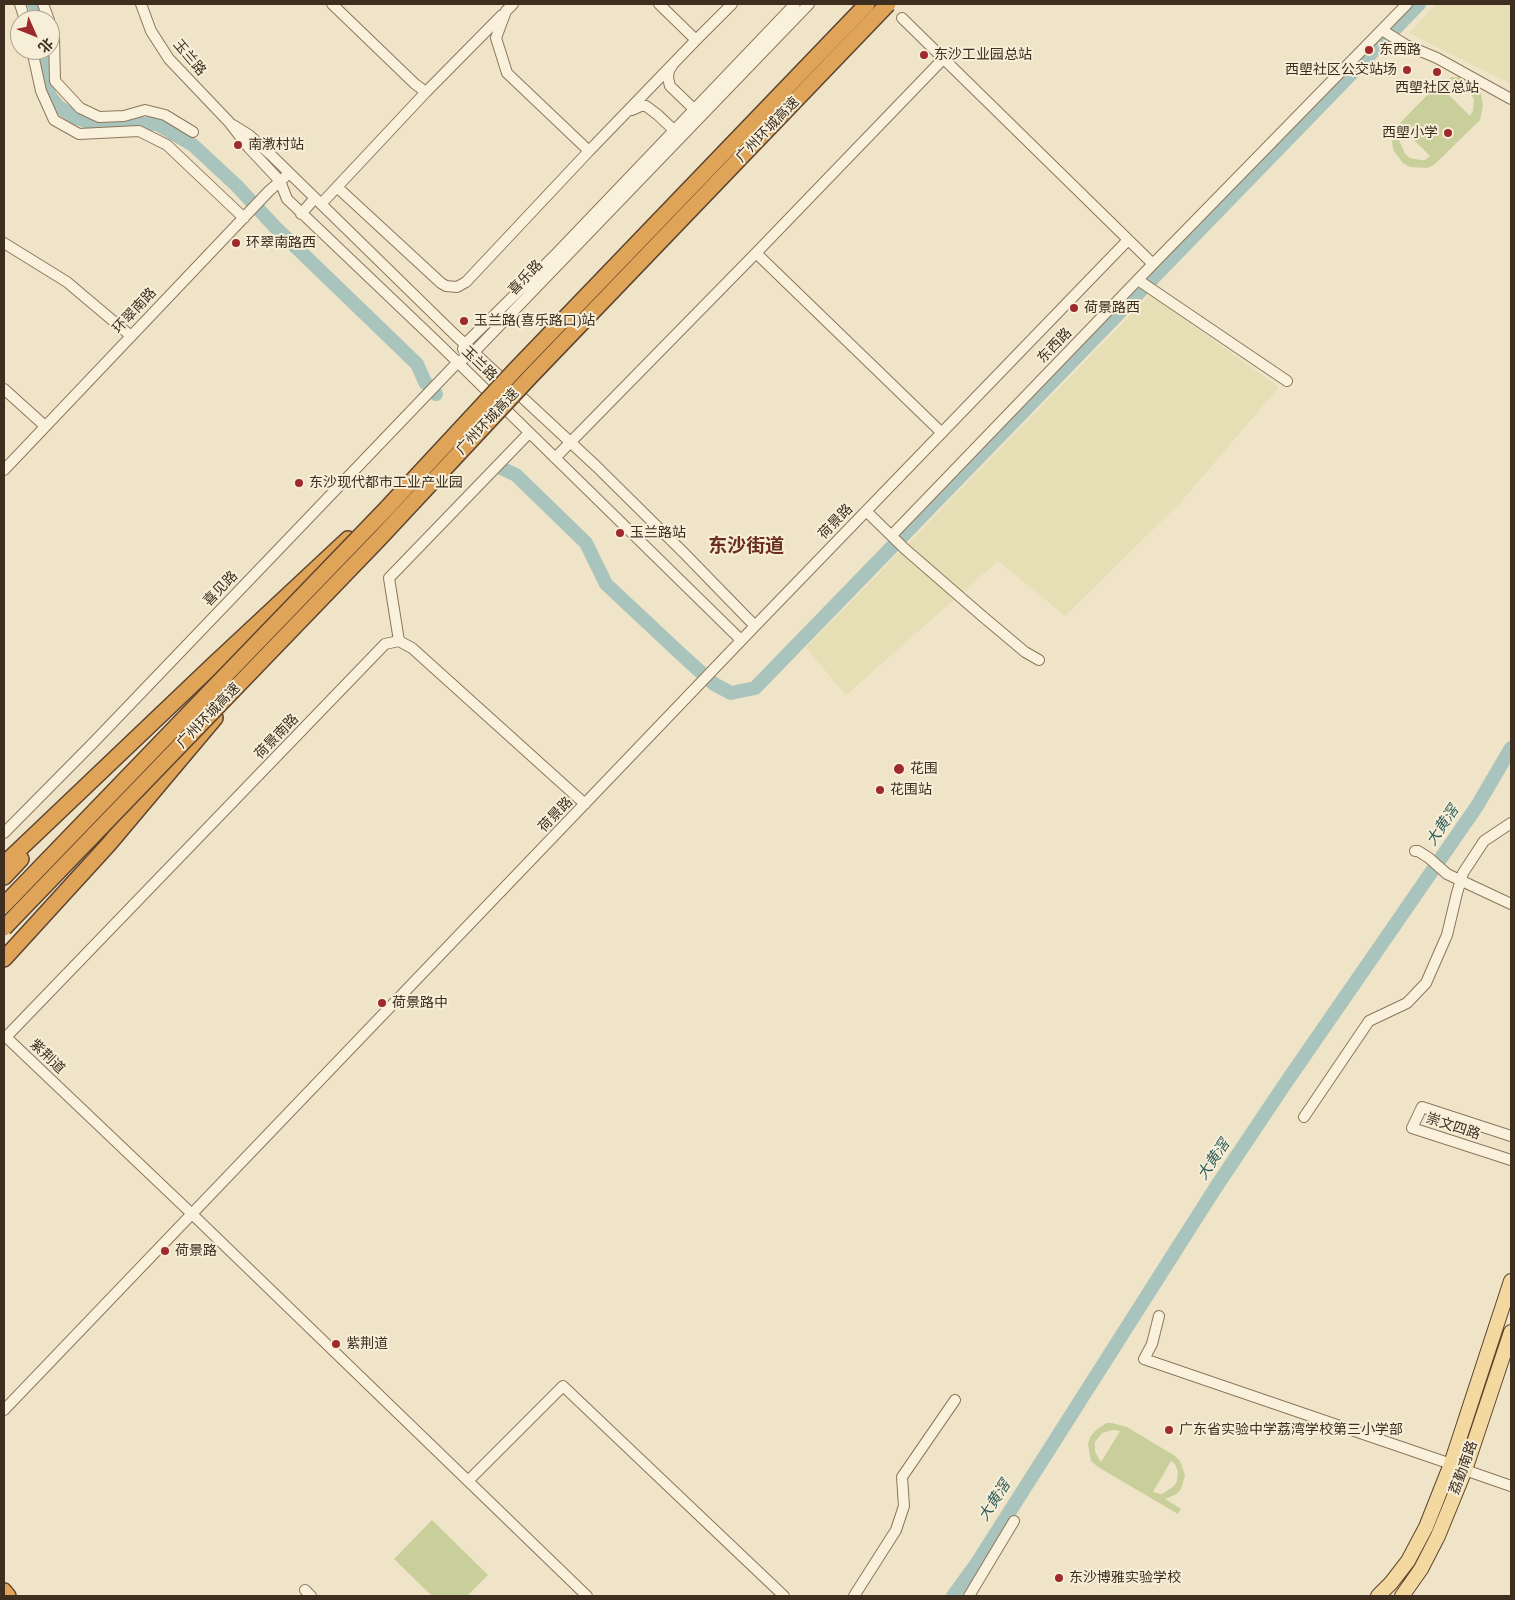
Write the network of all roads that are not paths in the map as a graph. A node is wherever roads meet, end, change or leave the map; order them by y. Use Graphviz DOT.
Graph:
graph roads {
  1 [pos="140,4"];
  2 [pos="332,4"];
  3 [pos="659,4"];
  4 [pos="732,4"];
  5 [pos="795,4"];
  6 [pos="810,4"];
  7 [pos="867,4"];
  8 [pos="888,4"];
  9 [pos="1407,4"];
  10 [pos="510,7"];
  11 [pos="902,18"];
  12 [pos="1382,30"];
  13 [pos="696,40"];
  14 [pos="944,58"];
  15 [pos="34,60"];
  16 [pos="55,60"];
  17 [pos="676,61"];
  18 [pos="426,92"];
  19 [pos="1511,99"];
  20 [pos="698,113"];
  21 [pos="624,114"];
  22 [pos="124,116"];
  23 [pos="229,122"];
  24 [pos="139,131"];
  25 [pos="193,132"];
  26 [pos="677,134"];
  27 [pos="589,150"];
  28 [pos="290,174"];
  29 [pos="280,181"];
  30 [pos="337,187"];
  31 [pos="318,201"];
  32 [pos="301,214"];
  33 [pos="246,216"];
  34 [pos="1128,240"];
  35 [pos="4,243"];
  36 [pos="756,253"];
  37 [pos="1153,264"];
  38 [pos="1138,280"];
  39 [pos="131,336"];
  40 [pos="465,344"];
  41 [pos="474,352"];
  42 [pos="458,363"];
  43 [pos="1287,381"];
  44 [pos="4,390"];
  45 [pos="45,426"];
  46 [pos="529,432"];
  47 [pos="942,433"];
  48 [pos="569,442"];
  49 [pos="555,458"];
  50 [pos="4,470"];
  51 [pos="419,474"];
  52 [pos="866,511"];
  53 [pos="892,536"];
  54 [pos="379,539"];
  55 [pos="755,626"];
  56 [pos="741,640"];
  57 [pos="399,641"];
  58 [pos="1039,660"];
  59 [pos="152,723"];
  60 [pos="585,804"];
  61 [pos="1511,823"];
  62 [pos="4,833"];
  63 [pos="1415,851"];
  64 [pos="4,864"];
  65 [pos="4,877"];
  66 [pos="1460,880"];
  67 [pos="1511,904"];
  68 [pos="4,905"];
  69 [pos="4,928"];
  70 [pos="6,957"];
  71 [pos="6,1037"];
  72 [pos="1304,1117"];
  73 [pos="1511,1136"];
  74 [pos="1511,1160"];
  75 [pos="191,1213"];
  76 [pos="1511,1281"];
  77 [pos="1159,1316"];
  78 [pos="1511,1332"];
  79 [pos="955,1400"];
  80 [pos="4,1410"];
  81 [pos="1451,1464"];
  82 [pos="1465,1470"];
  83 [pos="468,1481"];
  84 [pos="1511,1486"];
  85 [pos="1014,1521"];
  86 [pos="4,1591"];
  87 [pos="8,1596"];
  88 [pos="587,1596"];
  89 [pos="784,1596"];
  90 [pos="854,1596"];
  91 [pos="969,1596"];
  92 [pos="1378,1596"];
  93 [pos="1402,1596"];
  1 -- 23 [label="street, 玉兰路"];
  2 -- 18 [label="street"];
  3 -- 13 [label="street"];
  4 -- 13 [label="street"];
  5 -- 20 [label="street, 喜乐路"];
  6 -- 20 [label="street, 喜乐路"];
  7 -- 51 [label="highway, 广州环城高速, bridge"];
  8 -- 54 [label="highway, 广州环城高速, bridge"];
  9 -- 12 [label="street, 东西路"];
  10 -- 18 [label="street"];
  10 -- 27 [label="street"];
  11 -- 14 [label="street"];
  12 -- 19 [label="street"];
  12 -- 37 [label="street, 东西路"];
  13 -- 17 [label="street"];
  14 -- 34 [label="street"];
  14 -- 36 [label="street"];
  15 -- 24 [label="street"];
  16 -- 22 [label="street"];
  17 -- 20 [label="street"];
  17 -- 21 [label="street"];
  18 -- 30 [label="street"];
  20 -- 26 [label="street, 喜乐路"];
  21 -- 26 [label="street"];
  21 -- 27 [label="street"];
  22 -- 24 [label="street"];
  22 -- 25 [label="street"];
  23 -- 28 [label="street, 玉兰路"];
  23 -- 29 [label="street, 玉兰路"];
  24 -- 33 [label="street"];
  26 -- 40 [label="street, 喜乐路"];
  26 -- 41 [label="street, 喜乐路"];
  27 -- 30 [label="street"];
  28 -- 29 [label="street, 环翠南路"];
  28 -- 31 [label="street, 玉兰路"];
  29 -- 32 [label="street, 玉兰路"];
  29 -- 33 [label="street, 环翠南路"];
  30 -- 31 [label="street"];
  31 -- 32 [label="street"];
  31 -- 40 [label="street, 玉兰路"];
  32 -- 42 [label="street, 玉兰路"];
  33 -- 39 [label="street, 环翠南路"];
  34 -- 37 [label="street"];
  34 -- 47 [label="street, 荷景路"];
  35 -- 39 [label="street"];
  36 -- 47 [label="street"];
  36 -- 48 [label="street"];
  37 -- 38 [label="street, 东西路"];
  38 -- 43 [label="street"];
  38 -- 53 [label="street, 东西路"];
  39 -- 45 [label="street, 环翠南路"];
  40 -- 41 [label="street, 玉兰路"];
  40 -- 42 [label="street, 喜乐路"];
  41 -- 42 [label="street, 喜乐路"];
  41 -- 48 [label="street, 玉兰路"];
  42 -- 46 [label="street, 玉兰路"];
  42 -- 62 [label="street, 喜见路"];
  44 -- 45 [label="street"];
  45 -- 50 [label="street, 环翠南路"];
  46 -- 49 [label="street, 玉兰路"];
  46 -- 57 [label="street"];
  47 -- 52 [label="street, 荷景路"];
  48 -- 49 [label="street"];
  48 -- 55 [label="street, 玉兰路"];
  49 -- 56 [label="street, 玉兰路"];
  51 -- 59 [label="highway, bridge"];
  51 -- 68 [label="highway, 广州环城高速, bridge"];
  52 -- 53 [label="street"];
  52 -- 55 [label="street, 荷景路"];
  53 -- 58 [label="street"];
  54 -- 69 [label="highway, 广州环城高速, bridge"];
  54 -- 70 [label="highway, bridge"];
  55 -- 56 [label="street, 荷景路"];
  56 -- 60 [label="street, 荷景路"];
  57 -- 60 [label="street"];
  57 -- 71 [label="street, 荷景南路"];
  59 -- 64 [label="highway"];
  59 -- 65 [label="highway"];
  60 -- 75 [label="street, 荷景路"];
  61 -- 66 [label="street"];
  63 -- 66 [label="street"];
  66 -- 67 [label="street"];
  66 -- 72 [label="street"];
  71 -- 75 [label="street, 紫荆道"];
  73 -- 74 [label="street, 崇文四路"];
  75 -- 80 [label="street, 荷景路"];
  75 -- 83 [label="street, 紫荆道"];
  76 -- 81 [label="main road, 荔勤南路"];
  77 -- 81 [label="street"];
  78 -- 82 [label="main road, 荔勤南路"];
  79 -- 90 [label="street"];
  81 -- 92 [label="main road, 荔勤南路"];
  82 -- 84 [label="street"];
  82 -- 93 [label="main road, 荔勤南路"];
  83 -- 88 [label="street, 紫荆道"];
  83 -- 89 [label="street"];
  85 -- 91 [label="street"];
  86 -- 87 [label="highway"];
}
